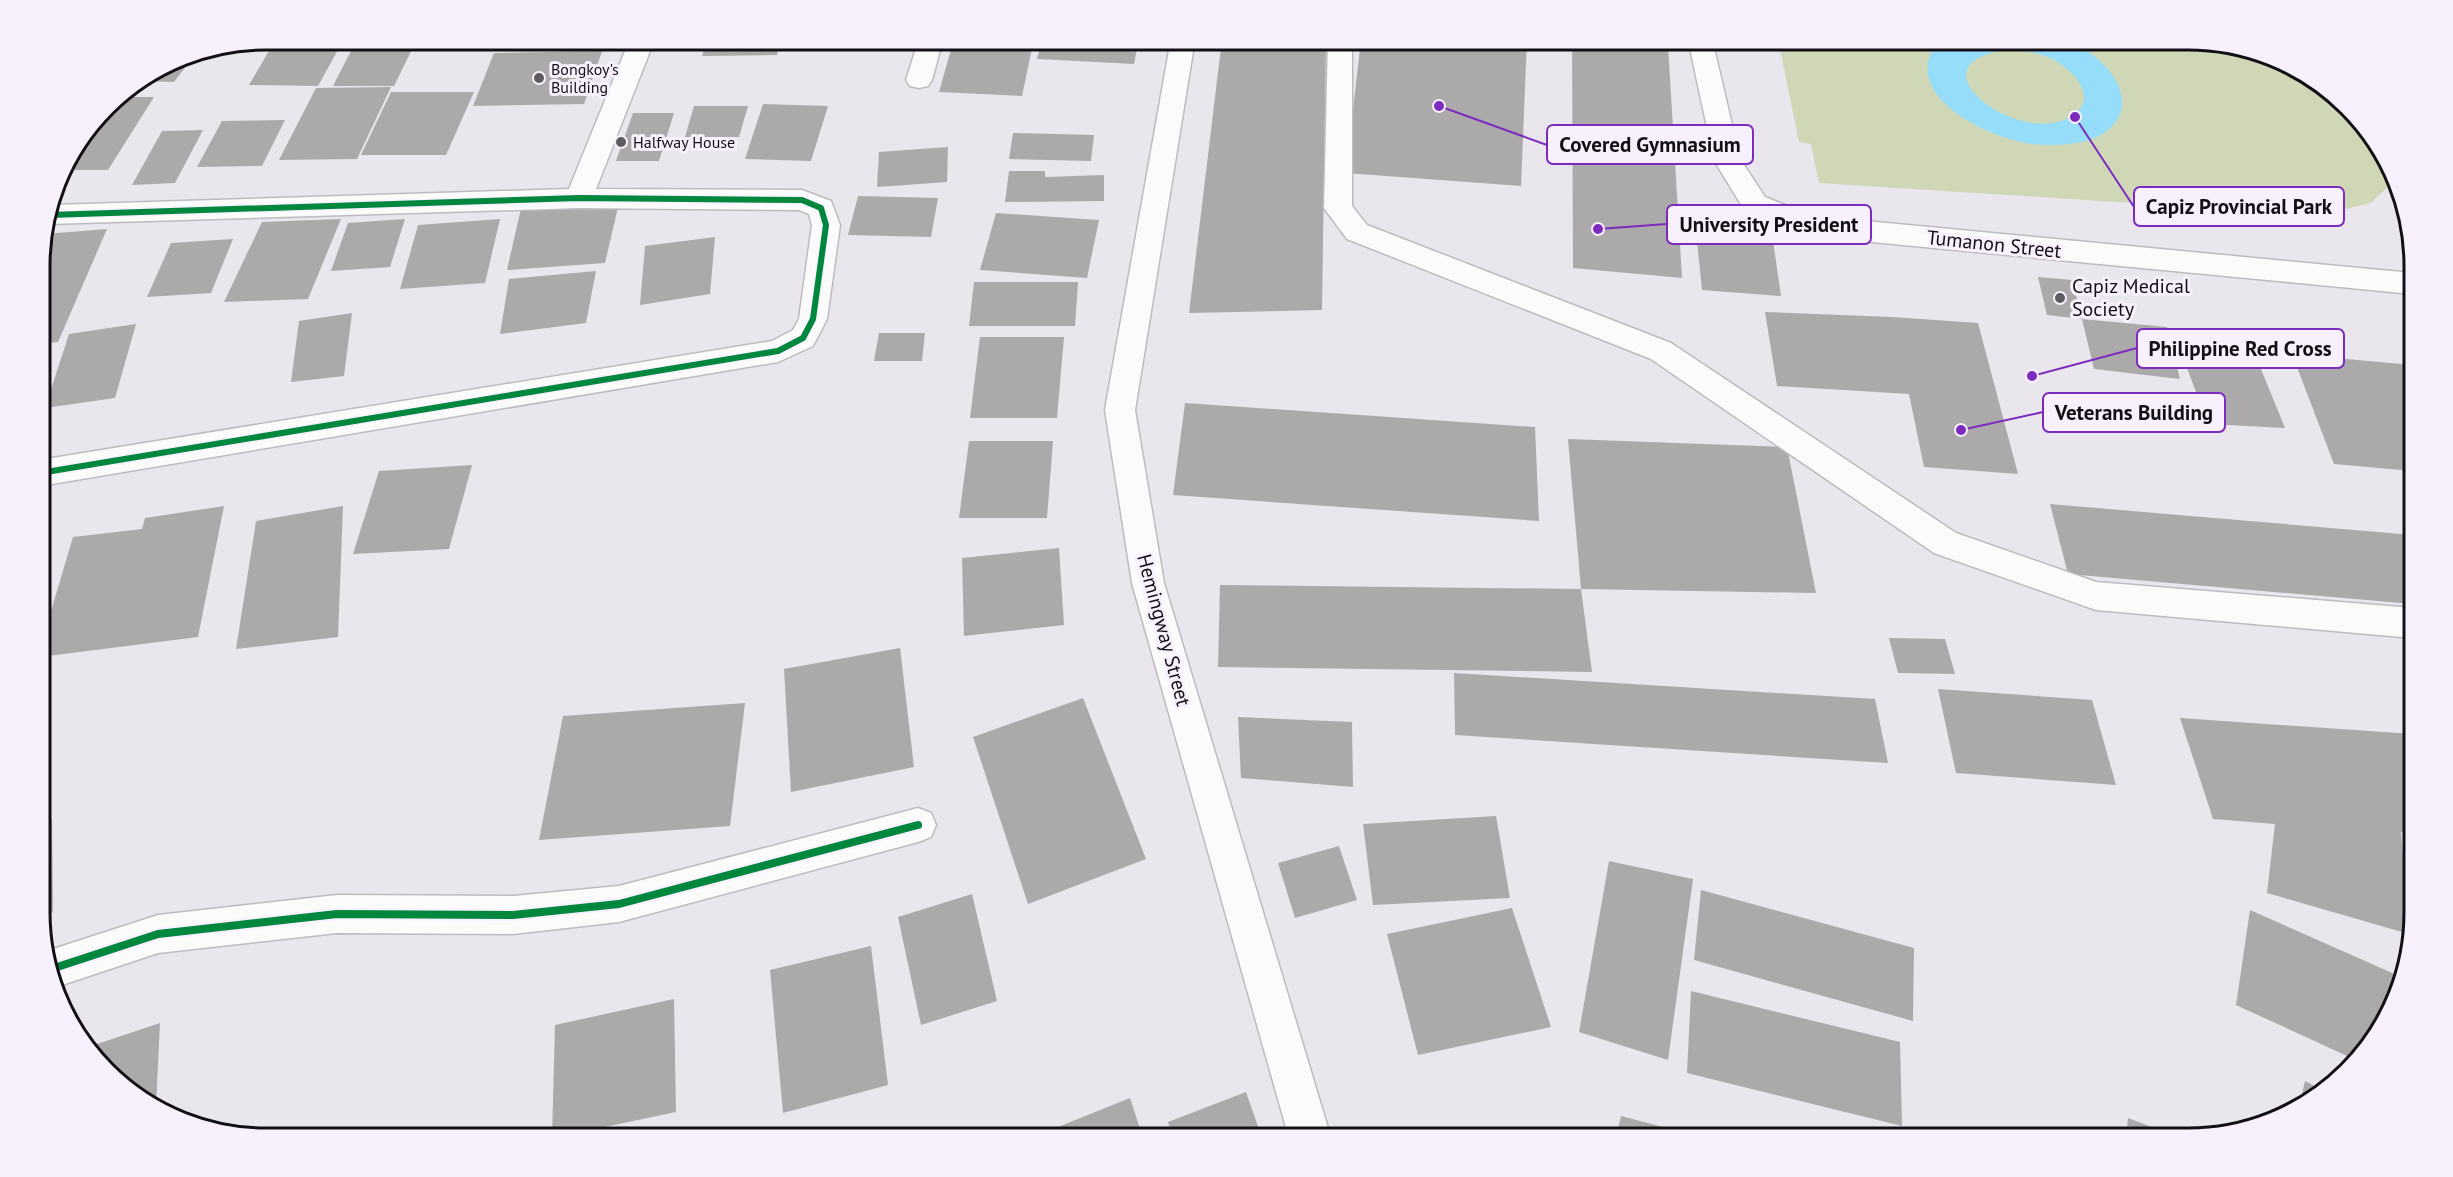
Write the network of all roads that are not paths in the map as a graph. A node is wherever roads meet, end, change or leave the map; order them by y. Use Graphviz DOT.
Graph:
graph roads {
  1 [pos="638,50"];
  2 [pos="928,50"];
  3 [pos="1181,50"];
  4 [pos="1340,50"];
  5 [pos="1702,50"];
  6 [pos="919,80"];
  7 [pos="579,198"];
  8 [pos="56,215"];
  9 [pos="2404,283"];
  10 [pos="50,471"];
  11 [pos="2404,622"];
  12 [pos="918,825"];
  13 [pos="57,967"];
  14 [pos="1307,1128"];
  1 -- 7 [label="street"];
  2 -- 6 [label="street"];
  3 -- 14 [label="street, Hemingway Street"];
  4 -- 11 [label="street"];
  5 -- 9 [label="street, Tumanon Street"];
  7 -- 8 [label="street"];
  7 -- 10 [label="street"];
  12 -- 13 [label="street"];
}
